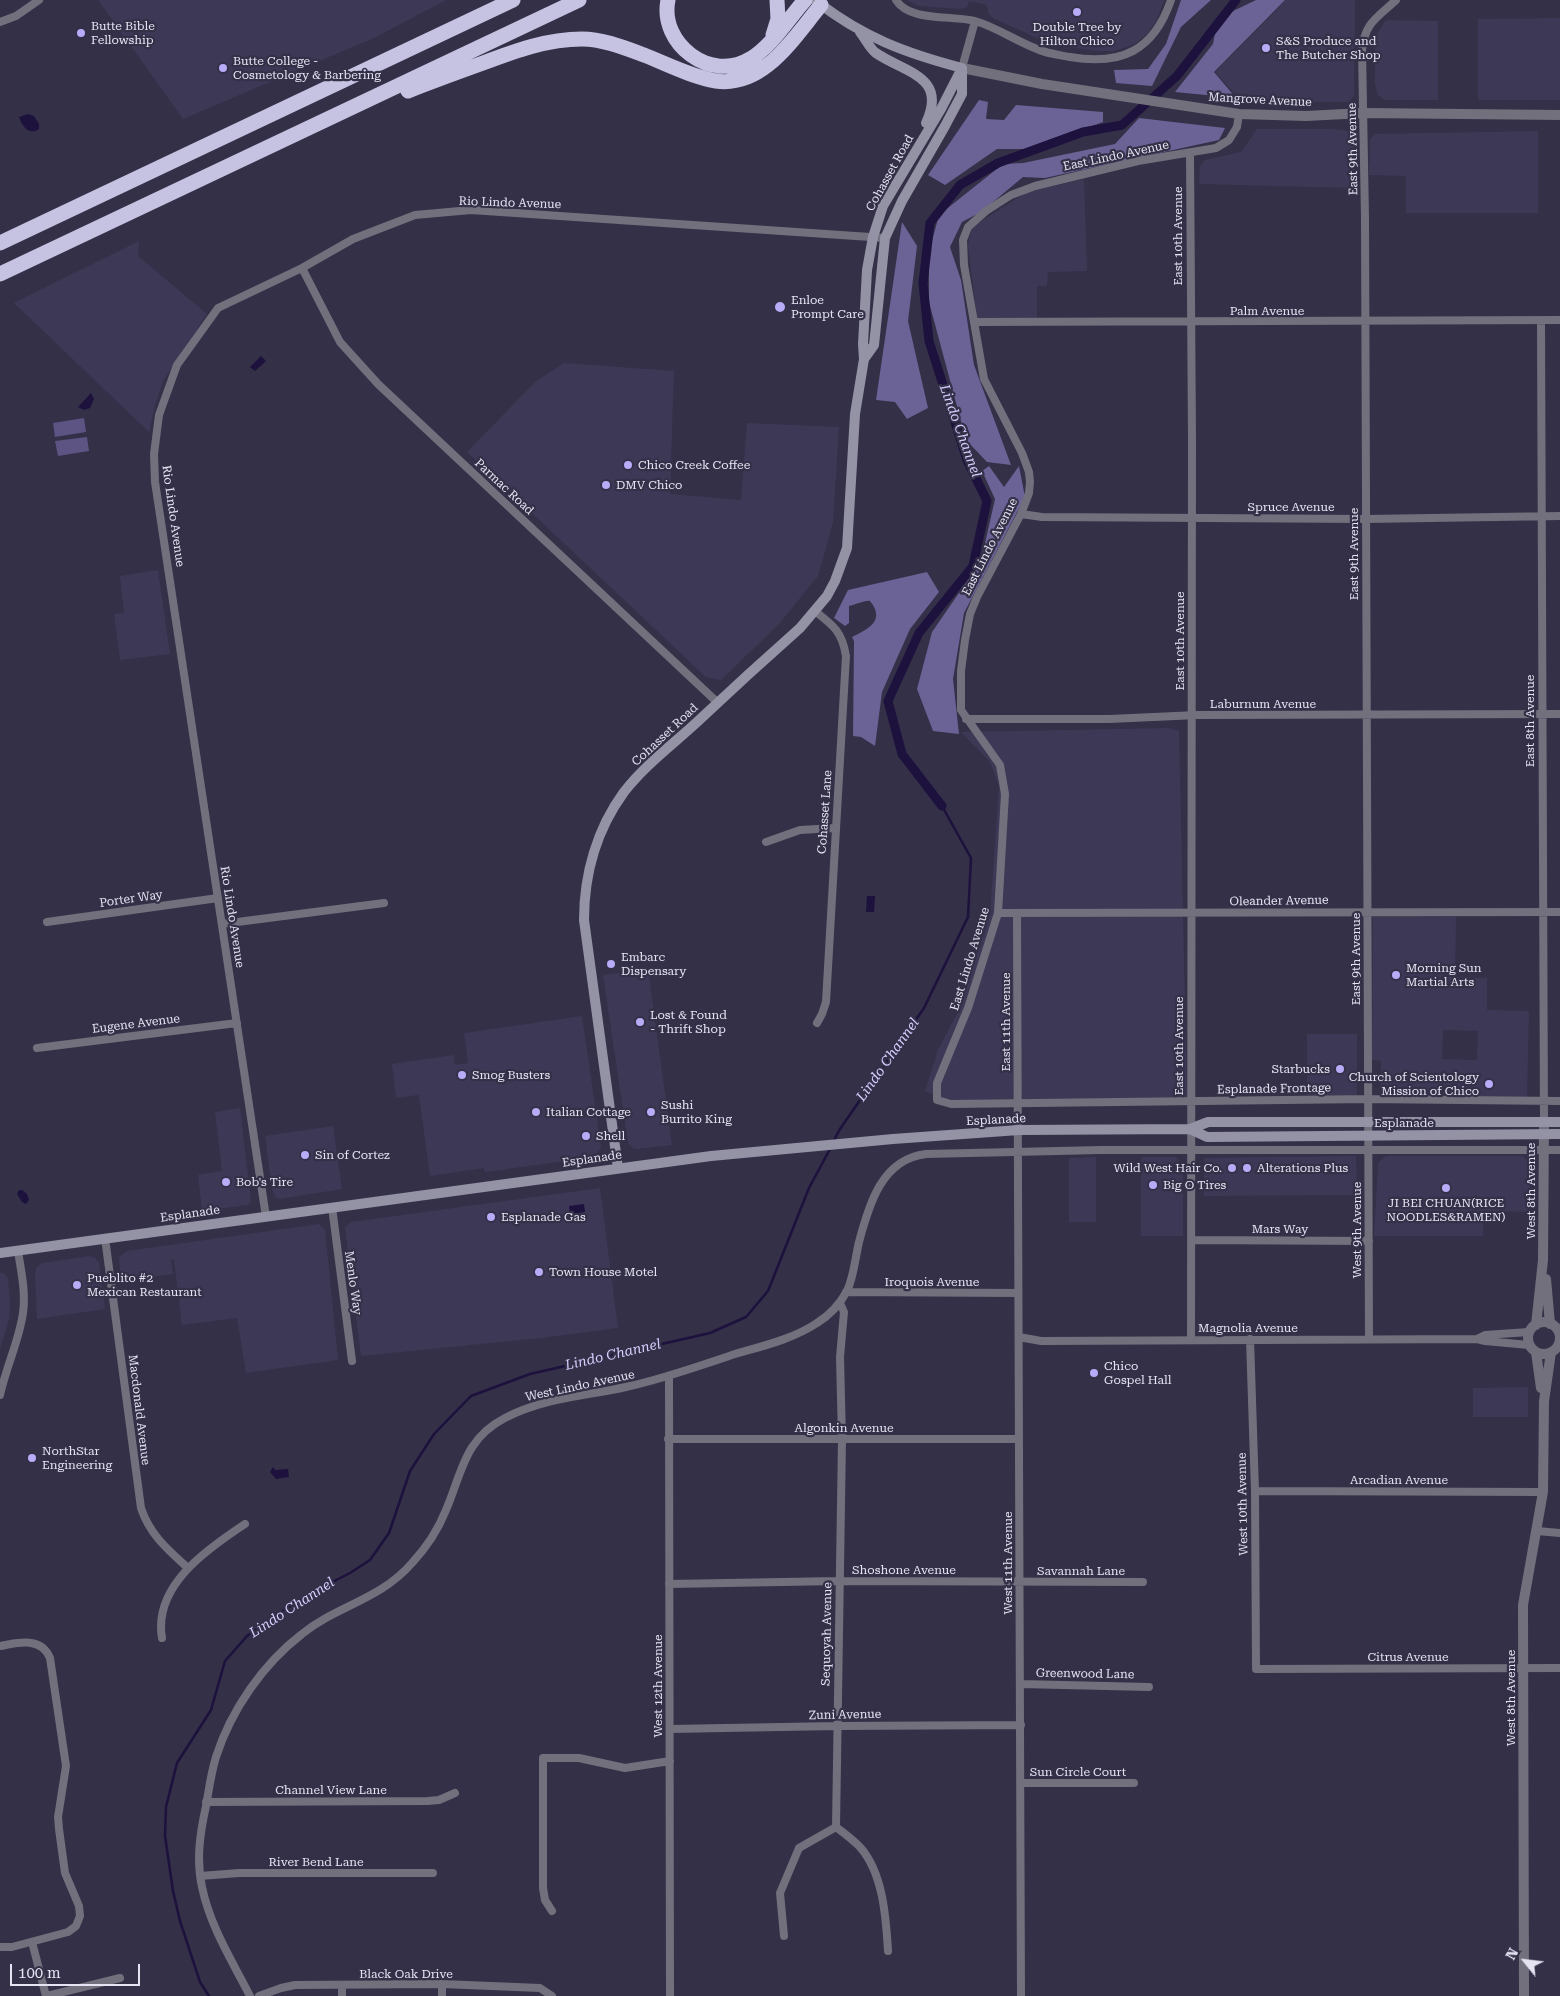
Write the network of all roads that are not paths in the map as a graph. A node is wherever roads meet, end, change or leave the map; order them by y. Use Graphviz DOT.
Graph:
graph roads {
  1 [pos="39,0"];
  2 [pos="513,0"];
  3 [pos="579,0"];
  4 [pos="668,0"];
  5 [pos="777,0"];
  6 [pos="804,0"];
  7 [pos="896,0"];
  8 [pos="1171,0"];
  9 [pos="1396,0"];
  10 [pos="818,2"];
  11 [pos="975,21"];
  12 [pos="0,22"];
  13 [pos="860,31"];
  14 [pos="772,38"];
  15 [pos="962,68"];
  16 [pos="380,94"];
  17 [pos="1364,113"];
  18 [pos="1239,114"];
  19 [pos="1560,114"];
  20 [pos="916,151"];
  21 [pos="1190,152"];
  22 [pos="873,237"];
  23 [pos="886,238"];
  24 [pos="0,243"];
  25 [pos="302,268"];
  26 [pos="7,271"];
  27 [pos="1560,320"];
  28 [pos="1541,321"];
  29 [pos="975,322"];
  30 [pos="1366,322"];
  31 [pos="1190,323"];
  32 [pos="864,359"];
  33 [pos="1021,514"];
  34 [pos="1560,516"];
  35 [pos="1541,517"];
  36 [pos="1191,518"];
  37 [pos="1366,519"];
  38 [pos="816,612"];
  39 [pos="718,702"];
  40 [pos="1366,714"];
  41 [pos="1560,714"];
  42 [pos="1541,715"];
  43 [pos="1191,716"];
  44 [pos="966,720"];
  45 [pos="835,828"];
  46 [pos="766,842"];
  47 [pos="218,898"];
  48 [pos="384,903"];
  49 [pos="1367,912"];
  50 [pos="1543,912"];
  51 [pos="1560,912"];
  52 [pos="998,913"];
  53 [pos="1017,913"];
  54 [pos="1190,913"];
  55 [pos="47,922"];
  56 [pos="222,924"];
  57 [pos="237,1023"];
  58 [pos="817,1023"];
  59 [pos="37,1048"];
  60 [pos="937,1083"];
  61 [pos="1368,1099"];
  62 [pos="1190,1101"];
  63 [pos="1545,1101"];
  64 [pos="1560,1101"];
  65 [pos="1018,1102"];
  66 [pos="1367,1121"];
  67 [pos="1544,1122"];
  68 [pos="1560,1122"];
  69 [pos="1190,1129"];
  70 [pos="1019,1130"];
  71 [pos="1544,1134"];
  72 [pos="1560,1134"];
  73 [pos="1367,1136"];
  74 [pos="1367,1150"];
  75 [pos="1544,1150"];
  76 [pos="1560,1150"];
  77 [pos="1190,1151"];
  78 [pos="1018,1152"];
  79 [pos="618,1168"];
  80 [pos="332,1207"];
  81 [pos="266,1217"];
  82 [pos="105,1238"];
  83 [pos="1191,1240"];
  84 [pos="1368,1241"];
  85 [pos="18,1251"];
  86 [pos="0,1253"];
  87 [pos="1543,1260"];
  88 [pos="846,1292"];
  89 [pos="1018,1293"];
  90 [pos="840,1302"];
  91 [pos="1533,1328"];
  92 [pos="1556,1329"];
  93 [pos="1019,1337"];
  94 [pos="1369,1339"];
  95 [pos="1477,1339"];
  96 [pos="1191,1340"];
  97 [pos="1250,1340"];
  98 [pos="1556,1347"];
  99 [pos="1533,1349"];
  100 [pos="352,1361"];
  101 [pos="669,1376"];
  102 [pos="0,1395"];
  103 [pos="1544,1401"];
  104 [pos="668,1439"];
  105 [pos="842,1439"];
  106 [pos="1019,1439"];
  107 [pos="1255,1491"];
  108 [pos="1543,1492"];
  109 [pos="245,1524"];
  110 [pos="1537,1531"];
  111 [pos="1560,1533"];
  112 [pos="188,1568"];
  113 [pos="840,1581"];
  114 [pos="1019,1582"];
  115 [pos="1143,1582"];
  116 [pos="669,1584"];
  117 [pos="162,1638"];
  118 [pos="0,1646"];
  119 [pos="1523,1668"];
  120 [pos="1560,1668"];
  121 [pos="1256,1669"];
  122 [pos="1020,1684"];
  123 [pos="1149,1687"];
  124 [pos="1020,1725"];
  125 [pos="837,1726"];
  126 [pos="670,1729"];
  127 [pos="670,1761"];
  128 [pos="1021,1783"];
  129 [pos="1134,1783"];
  130 [pos="455,1793"];
  131 [pos="206,1802"];
  132 [pos="836,1827"];
  133 [pos="433,1873"];
  134 [pos="200,1876"];
  135 [pos="552,1911"];
  136 [pos="784,1936"];
  137 [pos="32,1942"];
  138 [pos="0,1947"];
  139 [pos="888,1950"];
  140 [pos="120,1978"];
  141 [pos="442,1984"];
  142 [pos="342,1985"];
  143 [pos="47,1996"];
  144 [pos="250,1996"];
  145 [pos="259,1996"];
  146 [pos="342,1996"];
  147 [pos="442,1996"];
  148 [pos="552,1996"];
  149 [pos="670,1996"];
  150 [pos="1021,1996"];
  151 [pos="1524,1996"];
  1 -- 12 [label="street"];
  2 -- 24 [label="highway"];
  3 -- 16 [label="highway"];
  4 -- 14 [label="highway"];
  5 -- 14 [label="highway"];
  6 -- 14 [label="highway"];
  7 -- 11 [label="street"];
  8 -- 11 [label="street"];
  9 -- 17 [label="street, East 9th Avenue"];
  10 -- 13 [label="main road"];
  10 -- 16 [label="highway"];
  11 -- 15 [label="street"];
  13 -- 15 [label="main road"];
  13 -- 20 [label="main road"];
  15 -- 18 [label="street, Mangrove Avenue"];
  15 -- 20 [label="main road, Cohasset Road"];
  15 -- 23 [label="main road, Cohasset Road"];
  16 -- 26 [label="highway"];
  17 -- 18 [label="street, Mangrove Avenue"];
  17 -- 19 [label="street, Mangrove Avenue"];
  17 -- 30 [label="street, East 9th Avenue"];
  18 -- 21 [label="street, East Lindo Avenue"];
  20 -- 22 [label="main road, Cohasset Road"];
  21 -- 29 [label="street, East Lindo Avenue"];
  21 -- 31 [label="street, East 10th Avenue"];
  22 -- 23 [label="street, Rio Lindo Avenue"];
  22 -- 25 [label="street, Rio Lindo Avenue"];
  22 -- 32 [label="main road, Cohasset Road"];
  23 -- 32 [label="main road, Cohasset Road"];
  25 -- 39 [label="street, Parmac Road"];
  25 -- 47 [label="street, Rio Lindo Avenue"];
  27 -- 28 [label="street, Palm Avenue"];
  28 -- 30 [label="street, Palm Avenue"];
  28 -- 35 [label="street, East 8th Avenue"];
  29 -- 31 [label="street, Palm Avenue"];
  29 -- 33 [label="street, East Lindo Avenue"];
  30 -- 31 [label="street, Palm Avenue"];
  30 -- 37 [label="street, East 9th Avenue"];
  31 -- 36 [label="street, East 10th Avenue"];
  32 -- 38 [label="main road, Cohasset Road"];
  33 -- 36 [label="street, Spruce Avenue"];
  33 -- 44 [label="street, East Lindo Avenue"];
  34 -- 35 [label="street, Spruce Avenue"];
  35 -- 37 [label="street, Spruce Avenue"];
  35 -- 42 [label="street, East 8th Avenue"];
  36 -- 37 [label="street, Spruce Avenue"];
  36 -- 43 [label="street, East 10th Avenue"];
  37 -- 40 [label="street, East 9th Avenue"];
  38 -- 39 [label="main road, Cohasset Road"];
  38 -- 45 [label="street, Cohasset Lane"];
  39 -- 79 [label="main road, Cohasset Road"];
  40 -- 42 [label="street, Laburnum Avenue"];
  40 -- 43 [label="street, Laburnum Avenue"];
  40 -- 49 [label="street, East 9th Avenue"];
  41 -- 42 [label="street, Laburnum Avenue"];
  42 -- 50 [label="street, East 8th Avenue"];
  43 -- 44 [label="street, Laburnum Avenue"];
  43 -- 54 [label="street, East 10th Avenue"];
  44 -- 52 [label="street, East Lindo Avenue"];
  45 -- 46 [label="street"];
  45 -- 58 [label="street, Cohasset Lane"];
  47 -- 55 [label="street, Porter Way"];
  47 -- 56 [label="street, Rio Lindo Avenue"];
  48 -- 56 [label="street"];
  49 -- 50 [label="street, Oleander Avenue"];
  49 -- 54 [label="street, Oleander Avenue"];
  49 -- 61 [label="street, East 9th Avenue"];
  50 -- 51 [label="street, Oleander Avenue"];
  50 -- 63 [label="street, East 8th Avenue"];
  52 -- 53 [label="street, Oleander Avenue"];
  52 -- 60 [label="street, East Lindo Avenue"];
  53 -- 54 [label="street, Oleander Avenue"];
  53 -- 65 [label="street, East 11th Avenue"];
  54 -- 62 [label="street, East 10th Avenue"];
  56 -- 57 [label="street, Rio Lindo Avenue"];
  57 -- 59 [label="street, Eugene Avenue"];
  57 -- 81 [label="street, Rio Lindo Avenue"];
  60 -- 65 [label="street, Esplanade Frontage"];
  61 -- 62 [label="street, Esplanade Frontage"];
  61 -- 63 [label="street, Esplanade Frontage"];
  61 -- 66 [label="street, East 9th Avenue"];
  62 -- 65 [label="street, Esplanade Frontage"];
  62 -- 69 [label="street, East 10th Avenue"];
  63 -- 64 [label="street, Esplanade Frontage"];
  63 -- 67 [label="street, East 8th Avenue"];
  65 -- 70 [label="street, East 11th Avenue"];
  66 -- 67 [label="main road, Esplanade"];
  66 -- 69 [label="main road, Esplanade"];
  66 -- 73 [label="street, West 9th Avenue"];
  67 -- 68 [label="main road, Esplanade"];
  67 -- 71 [label="street, West 8th Avenue"];
  69 -- 70 [label="main road, Esplanade"];
  69 -- 73 [label="main road, Esplanade"];
  69 -- 77 [label="street"];
  70 -- 78 [label="street, West 11th Avenue"];
  70 -- 79 [label="main road, Esplanade"];
  71 -- 72 [label="main road, Esplanade"];
  71 -- 73 [label="main road, Esplanade"];
  71 -- 75 [label="street, West 8th Avenue"];
  73 -- 74 [label="street, West 9th Avenue"];
  74 -- 75 [label="street"];
  74 -- 77 [label="street"];
  74 -- 84 [label="street, West 9th Avenue"];
  75 -- 76 [label="street"];
  75 -- 87 [label="street, West 8th Avenue"];
  77 -- 78 [label="street"];
  77 -- 83 [label="street"];
  78 -- 88 [label="street, West Lindo Avenue"];
  78 -- 89 [label="street, West 11th Avenue"];
  79 -- 80 [label="main road, Esplanade"];
  80 -- 81 [label="main road, Esplanade"];
  80 -- 100 [label="street, Menlo Way"];
  81 -- 82 [label="main road, Esplanade"];
  82 -- 85 [label="main road, Esplanade"];
  82 -- 112 [label="street, Macdonald Avenue"];
  83 -- 84 [label="street, Mars Way"];
  83 -- 96 [label="street"];
  84 -- 94 [label="street, West 9th Avenue"];
  85 -- 86 [label="main road, Esplanade"];
  85 -- 102 [label="street"];
  87 -- 91 [label="street, West 8th Avenue"];
  87 -- 92 [label="street, West 8th Avenue"];
  88 -- 89 [label="street, Iroquois Avenue"];
  88 -- 90 [label="street, West Lindo Avenue"];
  89 -- 93 [label="street, West 11th Avenue"];
  90 -- 101 [label="street, West Lindo Avenue"];
  90 -- 105 [label="street, Sequoyah Avenue"];
  91 -- 92 [label="street"];
  91 -- 95 [label="street, Magnolia Avenue"];
  91 -- 99 [label="street"];
  92 -- 98 [label="street"];
  93 -- 96 [label="street, Magnolia Avenue"];
  93 -- 106 [label="street, West 11th Avenue"];
  94 -- 95 [label="street, Magnolia Avenue"];
  94 -- 97 [label="street, Magnolia Avenue"];
  95 -- 99 [label="street, Magnolia Avenue"];
  96 -- 97 [label="street, Magnolia Avenue"];
  97 -- 107 [label="street, West 10th Avenue"];
  98 -- 99 [label="street"];
  98 -- 103 [label="street, West 8th Avenue"];
  99 -- 103 [label="street, West 8th Avenue"];
  101 -- 104 [label="street, West 12th Avenue"];
  101 -- 131 [label="street, West Lindo Avenue"];
  103 -- 108 [label="street, West 8th Avenue"];
  104 -- 105 [label="street, Algonkin Avenue"];
  104 -- 116 [label="street, West 12th Avenue"];
  105 -- 106 [label="street, Algonkin Avenue"];
  105 -- 113 [label="street, Sequoyah Avenue"];
  106 -- 114 [label="street, West 11th Avenue"];
  107 -- 108 [label="street, Arcadian Avenue"];
  107 -- 121 [label="street, West 10th Avenue"];
  108 -- 110 [label="street, West 8th Avenue"];
  109 -- 112 [label="street"];
  110 -- 111 [label="street"];
  110 -- 119 [label="street, West 8th Avenue"];
  112 -- 117 [label="street"];
  113 -- 114 [label="street, Shoshone Avenue"];
  113 -- 116 [label="street, Shoshone Avenue"];
  113 -- 125 [label="street, Sequoyah Avenue"];
  114 -- 115 [label="street, Savannah Lane"];
  114 -- 122 [label="street, West 11th Avenue"];
  116 -- 126 [label="street, West 12th Avenue"];
  118 -- 137 [label="street"];
  119 -- 120 [label="street, Citrus Avenue"];
  119 -- 121 [label="street, Citrus Avenue"];
  119 -- 151 [label="street, West 8th Avenue"];
  122 -- 123 [label="street, Greenwood Lane"];
  122 -- 124 [label="street, West 11th Avenue"];
  124 -- 125 [label="street, Zuni Avenue"];
  124 -- 128 [label="street, West 11th Avenue"];
  125 -- 126 [label="street, Zuni Avenue"];
  125 -- 132 [label="street, Sequoyah Avenue"];
  126 -- 127 [label="street, West 12th Avenue"];
  127 -- 135 [label="street"];
  127 -- 149 [label="street, West 12th Avenue"];
  128 -- 129 [label="street, Sun Circle Court"];
  128 -- 150 [label="street, West 11th Avenue"];
  130 -- 131 [label="street, Channel View Lane"];
  131 -- 134 [label="street, West Lindo Avenue"];
  132 -- 136 [label="street"];
  132 -- 139 [label="street"];
  133 -- 134 [label="street, River Bend Lane"];
  134 -- 144 [label="street, West Lindo Avenue"];
  137 -- 138 [label="street"];
  137 -- 143 [label="street"];
  140 -- 143 [label="street"];
  141 -- 142 [label="street, Black Oak Drive"];
  141 -- 147 [label="street"];
  141 -- 148 [label="street, Black Oak Drive"];
  142 -- 145 [label="street, Black Oak Drive"];
  142 -- 146 [label="street"];
}
